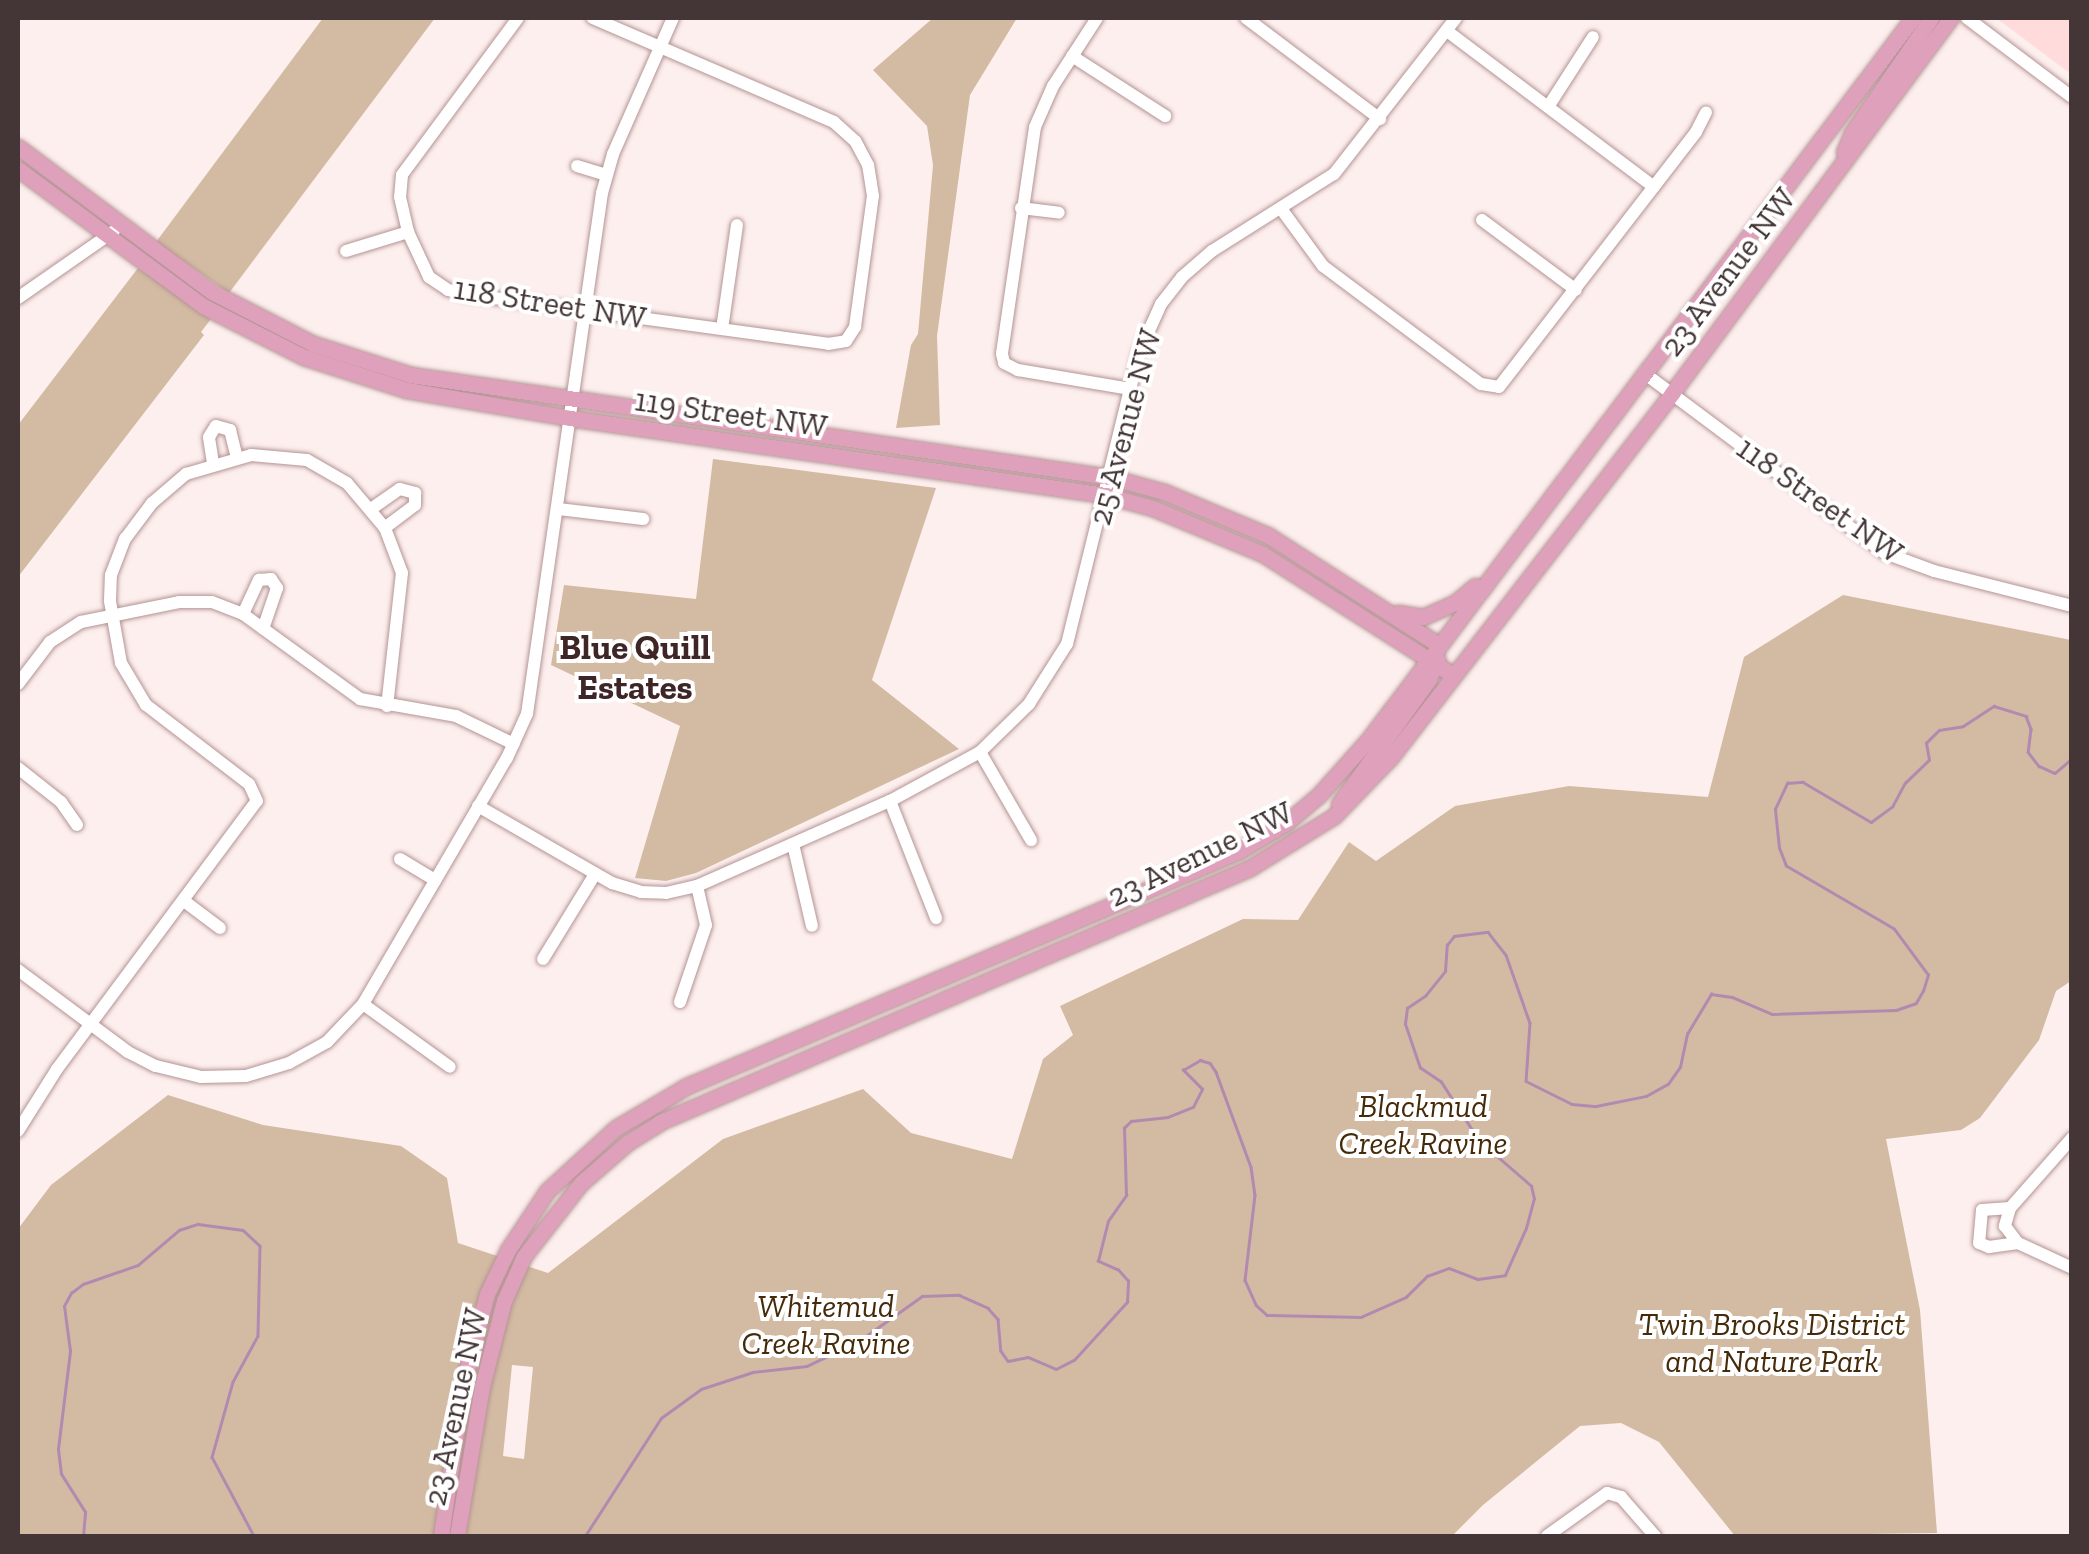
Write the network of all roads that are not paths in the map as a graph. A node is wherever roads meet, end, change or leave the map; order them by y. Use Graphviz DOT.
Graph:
graph roads {
  1 [pos="518,18"];
  2 [pos="592,18"];
  3 [pos="673,18"];
  4 [pos="1097,18"];
  5 [pos="1246,18"];
  6 [pos="1456,18"];
  7 [pos="1913,18"];
  8 [pos="1931,18"];
  9 [pos="1950,18"];
  10 [pos="1967,18"];
  11 [pos="1447,31"];
  12 [pos="1593,37"];
  13 [pos="660,47"];
  14 [pos="1072,56"];
  15 [pos="2072,96"];
  16 [pos="1548,107"];
  17 [pos="1706,112"];
  18 [pos="1165,116"];
  19 [pos="1380,118"];
  20 [pos="18,147"];
  21 [pos="577,166"];
  22 [pos="18,170"];
  23 [pos="1836,174"];
  24 [pos="606,175"];
  25 [pos="1654,187"];
  26 [pos="1021,208"];
  27 [pos="1282,210"];
  28 [pos="1060,213"];
  29 [pos="1482,220"];
  30 [pos="737,225"];
  31 [pos="121,226"];
  32 [pos="408,232"];
  33 [pos="105,236"];
  34 [pos="346,251"];
  35 [pos="1576,290"];
  36 [pos="18,298"];
  37 [pos="586,311"];
  38 [pos="722,329"];
  39 [pos="1644,373"];
  40 [pos="1130,389"];
  41 [pos="1672,393"];
  42 [pos="572,400"];
  43 [pos="570,418"];
  44 [pos="237,458"];
  45 [pos="213,464"];
  46 [pos="1110,477"];
  47 [pos="1105,495"];
  48 [pos="371,508"];
  49 [pos="558,509"];
  50 [pos="643,519"];
  51 [pos="1530,523"];
  52 [pos="385,528"];
  53 [pos="2072,606"];
  54 [pos="1389,611"];
  55 [pos="112,614"];
  56 [pos="242,614"];
  57 [pos="263,629"];
  58 [pos="1439,645"];
  59 [pos="1432,662"];
  60 [pos="1453,674"];
  61 [pos="18,684"];
  62 [pos="387,706"];
  63 [pos="514,744"];
  64 [pos="980,752"];
  65 [pos="18,768"];
  66 [pos="890,800"];
  67 [pos="478,806"];
  68 [pos="1334,816"];
  69 [pos="77,825"];
  70 [pos="1031,840"];
  71 [pos="793,844"];
  72 [pos="400,858"];
  73 [pos="595,874"];
  74 [pos="436,880"];
  75 [pos="697,886"];
  76 [pos="184,901"];
  77 [pos="936,918"];
  78 [pos="812,926"];
  79 [pos="220,928"];
  80 [pos="543,960"];
  81 [pos="18,970"];
  82 [pos="680,1002"];
  83 [pos="363,1004"];
  84 [pos="90,1025"];
  85 [pos="450,1067"];
  86 [pos="18,1131"];
  87 [pos="2072,1138"];
  88 [pos="2010,1208"];
  89 [pos="2018,1243"];
  90 [pos="2072,1268"];
  91 [pos="441,1536"];
  92 [pos="457,1536"];
  93 [pos="1547,1536"];
  94 [pos="1655,1536"];
  1 -- 32 [label="street"];
  2 -- 13 [label="street"];
  3 -- 13 [label="street"];
  4 -- 14 [label="street"];
  5 -- 19 [label="street"];
  6 -- 11 [label="street, 25 Avenue NW"];
  7 -- 39 [label="main road, 23 Avenue NW"];
  8 -- 23 [label="main road"];
  9 -- 23 [label="main road, 23 Avenue NW"];
  10 -- 15 [label="street"];
  11 -- 16 [label="street"];
  11 -- 19 [label="street, 25 Avenue NW"];
  12 -- 16 [label="street"];
  13 -- 24 [label="street"];
  13 -- 38 [label="street, 118 Street NW"];
  14 -- 18 [label="street"];
  14 -- 26 [label="street"];
  16 -- 25 [label="street"];
  17 -- 25 [label="street"];
  19 -- 27 [label="street, 25 Avenue NW"];
  20 -- 31 [label="main road, 119 Street NW"];
  21 -- 24 [label="street"];
  22 -- 33 [label="main road, 119 Street NW"];
  23 -- 41 [label="main road, 23 Avenue NW"];
  24 -- 37 [label="street"];
  25 -- 35 [label="street"];
  26 -- 28 [label="street"];
  26 -- 40 [label="street"];
  27 -- 35 [label="street"];
  27 -- 40 [label="street, 25 Avenue NW"];
  29 -- 35 [label="street"];
  30 -- 38 [label="street"];
  31 -- 33 [label="street"];
  31 -- 42 [label="main road, 119 Street NW"];
  32 -- 34 [label="street"];
  32 -- 37 [label="street, 118 Street NW"];
  33 -- 36 [label="street"];
  33 -- 43 [label="main road, 119 Street NW"];
  37 -- 38 [label="street, 118 Street NW"];
  37 -- 42 [label="street"];
  39 -- 41 [label="street, 118 Street NW"];
  39 -- 51 [label="main road, 23 Avenue NW"];
  40 -- 46 [label="street, 25 Avenue NW"];
  41 -- 53 [label="street, 118 Street NW"];
  41 -- 60 [label="main road, 23 Avenue NW"];
  42 -- 43 [label="street"];
  42 -- 46 [label="main road, 119 Street NW"];
  43 -- 47 [label="main road, 119 Street NW"];
  43 -- 49 [label="street"];
  44 -- 45 [label="street"];
  44 -- 45 [label="street"];
  44 -- 48 [label="street"];
  45 -- 55 [label="street"];
  46 -- 47 [label="street, 25 Avenue NW"];
  46 -- 54 [label="main road, 119 Street NW"];
  47 -- 59 [label="main road, 119 Street NW"];
  47 -- 64 [label="street, 25 Avenue NW"];
  48 -- 52 [label="street"];
  48 -- 52 [label="street"];
  49 -- 50 [label="street"];
  49 -- 63 [label="street"];
  51 -- 54 [label="main road"];
  51 -- 58 [label="main road, 23 Avenue NW"];
  52 -- 62 [label="street"];
  54 -- 58 [label="main road, 119 Street NW"];
  55 -- 56 [label="street"];
  55 -- 61 [label="street"];
  55 -- 76 [label="street"];
  56 -- 57 [label="street"];
  56 -- 57 [label="street"];
  57 -- 62 [label="street"];
  58 -- 59 [label="main road"];
  59 -- 60 [label="main road, 119 Street NW"];
  59 -- 68 [label="main road"];
  59 -- 91 [label="main road, 23 Avenue NW"];
  60 -- 68 [label="main road, 23 Avenue NW"];
  62 -- 63 [label="street"];
  63 -- 67 [label="street"];
  64 -- 66 [label="street, 25 Avenue NW"];
  64 -- 70 [label="street"];
  65 -- 69 [label="street"];
  66 -- 71 [label="street, 25 Avenue NW"];
  66 -- 77 [label="street"];
  67 -- 73 [label="street, 25 Avenue NW"];
  67 -- 74 [label="street"];
  68 -- 92 [label="main road, 23 Avenue NW"];
  71 -- 75 [label="street, 25 Avenue NW"];
  71 -- 78 [label="street"];
  72 -- 74 [label="street"];
  73 -- 75 [label="street, 25 Avenue NW"];
  73 -- 80 [label="street"];
  74 -- 83 [label="street"];
  75 -- 82 [label="street"];
  76 -- 79 [label="street"];
  76 -- 84 [label="street"];
  81 -- 84 [label="street"];
  83 -- 84 [label="street"];
  83 -- 85 [label="street"];
  84 -- 86 [label="street"];
  87 -- 88 [label="street"];
  88 -- 89 [label="street"];
  88 -- 89 [label="street"];
  89 -- 90 [label="street"];
  93 -- 94 [label="street"];
}
